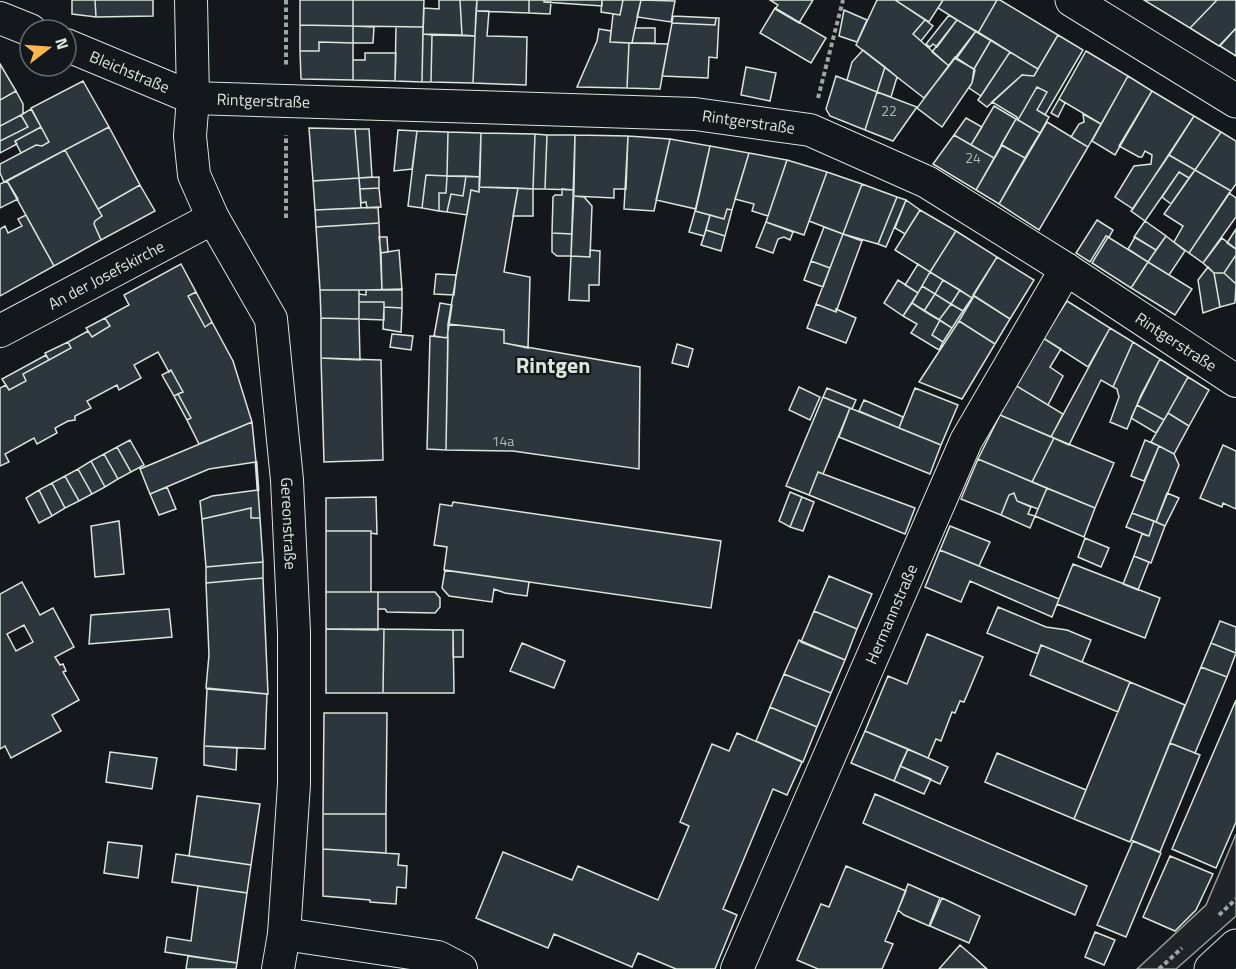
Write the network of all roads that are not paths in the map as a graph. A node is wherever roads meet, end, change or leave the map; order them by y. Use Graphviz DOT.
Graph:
graph roads {
  1 [pos="191,0"];
  2 [pos="1072,0"];
  3 [pos="0,18"];
  4 [pos="18,25"];
  5 [pos="78,50"];
  6 [pos="194,98"];
  7 [pos="1236,101"];
  8 [pos="213,218"];
  9 [pos="1066,269"];
  10 [pos="0,331"];
  11 [pos="1236,381"];
  12 [pos="284,934"];
  13 [pos="1236,945"];
  14 [pos="278,969"];
  15 [pos="461,969"];
  16 [pos="737,969"];
  17 [pos="1211,969"];
  1 -- 6 [label="street, Gereonstraße"];
  2 -- 7 [label="main road"];
  3 -- 4 [label="street"];
  5 -- 6 [label="street, Bleichstraße"];
  6 -- 8 [label="street, Gereonstraße"];
  6 -- 9 [label="street, Rintgerstraße"];
  8 -- 10 [label="street, An der Josefskirche"];
  8 -- 12 [label="street, Gereonstraße"];
  9 -- 11 [label="street, Rintgerstraße"];
  9 -- 16 [label="street, Hermannstraße"];
  12 -- 14 [label="street, Gereonstraße"];
  12 -- 15 [label="street"];
  13 -- 17 [label="main road"];
}
